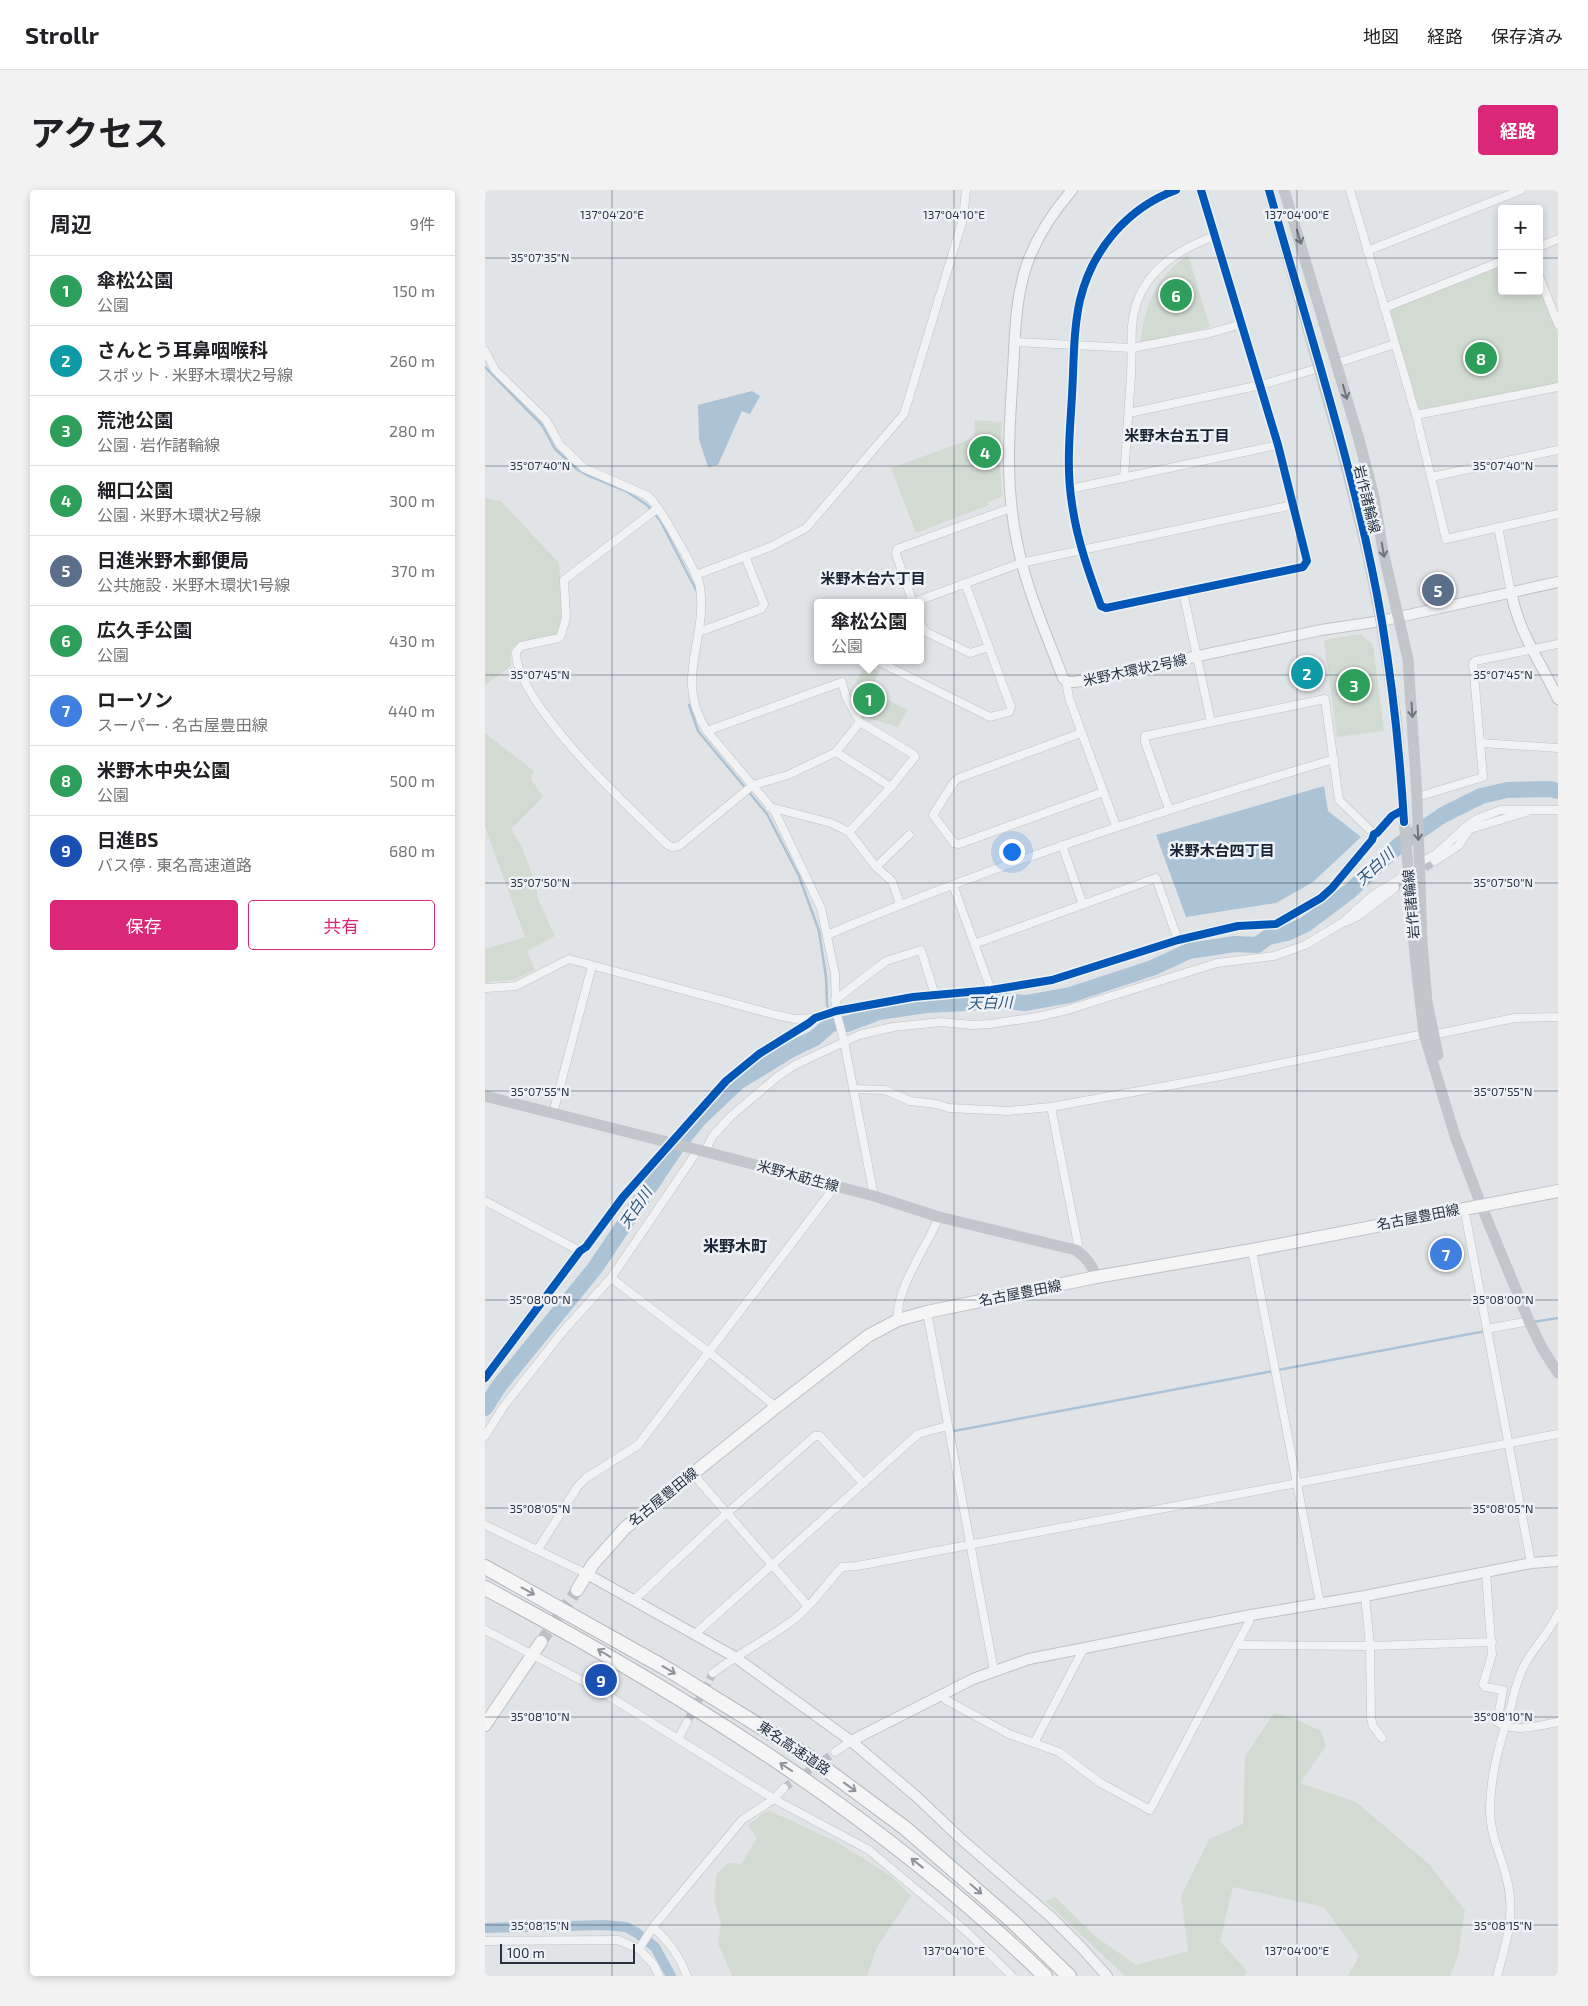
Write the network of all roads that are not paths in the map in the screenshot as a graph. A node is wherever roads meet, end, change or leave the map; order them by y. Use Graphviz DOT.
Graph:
graph roads {
  1 [pos="966,190"];
  2 [pos="1072,190"];
  3 [pos="1175,190"];
  4 [pos="1201,190"];
  5 [pos="1269,190"];
  6 [pos="1284,190"];
  7 [pos="1521,190"];
  8 [pos="1353,191"];
  9 [pos="1215,236"];
  10 [pos="1558,239"];
  11 [pos="1543,245"];
  12 [pos="1367,251"];
  13 [pos="1498,263"];
  14 [pos="1543,286"];
  15 [pos="1384,308"];
  16 [pos="1242,324"];
  17 [pos="1558,324"];
  18 [pos="1015,342"];
  19 [pos="1395,344"];
  20 [pos="1075,345"];
  21 [pos="1132,348"];
  22 [pos="485,351"];
  23 [pos="1337,363"];
  24 [pos="1319,368"];
  25 [pos="1261,385"];
  26 [pos="1558,387"];
  27 [pos="1129,413"];
  28 [pos="1416,415"];
  29 [pos="1278,444"];
  30 [pos="1558,450"];
  31 [pos="1431,477"];
  32 [pos="1123,478"];
  33 [pos="1070,489"];
  34 [pos="1293,505"];
  35 [pos="658,508"];
  36 [pos="1011,508"];
  37 [pos="1558,514"];
  38 [pos="1498,527"];
  39 [pos="1081,550"];
  40 [pos="745,556"];
  41 [pos="1021,563"];
  42 [pos="696,575"];
  43 [pos="1558,582"];
  44 [pos="965,583"];
  45 [pos="1183,592"];
  46 [pos="1511,592"];
  47 [pos="911,599"];
  48 [pos="923,599"];
  49 [pos="1398,618"];
  50 [pos="1381,621"];
  51 [pos="924,629"];
  52 [pos="699,632"];
  53 [pos="1558,644"];
  54 [pos="989,646"];
  55 [pos="1531,650"];
  56 [pos="1197,657"];
  57 [pos="883,664"];
  58 [pos="1066,681"];
  59 [pos="1558,699"];
  60 [pos="860,722"];
  61 [pos="1211,722"];
  62 [pos="707,732"];
  63 [pos="1081,733"];
  64 [pos="1481,743"];
  65 [pos="1558,748"];
  66 [pos="835,752"];
  67 [pos="1333,759"];
  68 [pos="753,785"];
  69 [pos="891,787"];
  70 [pos="1103,792"];
  71 [pos="1417,797"];
  72 [pos="769,806"];
  73 [pos="1169,809"];
  74 [pos="1558,810"];
  75 [pos="1533,811"];
  76 [pos="1404,816"];
  77 [pos="1116,826"];
  78 [pos="849,832"];
  79 [pos="1374,834"];
  80 [pos="909,835"];
  81 [pos="1062,845"];
  82 [pos="1420,859"];
  83 [pos="1435,861"];
  84 [pos="876,867"];
  85 [pos="1409,873"];
  86 [pos="953,885"];
  87 [pos="1395,888"];
  88 [pos="900,904"];
  89 [pos="1083,904"];
  90 [pos="1342,923"];
  91 [pos="827,935"];
  92 [pos="1178,940"];
  93 [pos="975,944"];
  94 [pos="592,966"];
  95 [pos="485,988"];
  96 [pos="991,990"];
  97 [pos="935,995"];
  98 [pos="835,1000"];
  99 [pos="836,1011"];
  100 [pos="1558,1017"];
  101 [pos="815,1018"];
  102 [pos="1428,1035"];
  103 [pos="844,1041"];
  104 [pos="853,1089"];
  105 [pos="485,1096"];
  106 [pos="1051,1107"];
  107 [pos="553,1113"];
  108 [pos="671,1143"];
  109 [pos="700,1150"];
  110 [pos="833,1186"];
  111 [pos="1558,1190"];
  112 [pos="874,1196"];
  113 [pos="485,1201"];
  114 [pos="1481,1205"];
  115 [pos="939,1217"];
  116 [pos="1467,1218"];
  117 [pos="1076,1250"];
  118 [pos="1252,1250"];
  119 [pos="580,1251"];
  120 [pos="1096,1277"];
  121 [pos="611,1278"];
  122 [pos="927,1312"];
  123 [pos="897,1320"];
  124 [pos="1529,1320"];
  125 [pos="1487,1329"];
  126 [pos="710,1353"];
  127 [pos="1558,1373"];
  128 [pos="485,1378"];
  129 [pos="776,1407"];
  130 [pos="947,1426"];
  131 [pos="1558,1434"];
  132 [pos="485,1436"];
  133 [pos="1509,1443"];
  134 [pos="693,1473"];
  135 [pos="863,1483"];
  136 [pos="1297,1484"];
  137 [pos="726,1514"];
  138 [pos="485,1525"];
  139 [pos="970,1544"];
  140 [pos="538,1550"];
  141 [pos="1558,1561"];
  142 [pos="1531,1563"];
  143 [pos="771,1565"];
  144 [pos="485,1567"];
  145 [pos="1486,1573"];
  146 [pos="587,1574"];
  147 [pos="485,1588"];
  148 [pos="577,1590"];
  149 [pos="1365,1596"];
  150 [pos="634,1600"];
  151 [pos="1320,1603"];
  152 [pos="808,1606"];
  153 [pos="1558,1613"];
  154 [pos="1251,1615"];
  155 [pos="485,1630"];
  156 [pos="695,1634"];
  157 [pos="541,1642"];
  158 [pos="1492,1642"];
  159 [pos="1237,1645"];
  160 [pos="1370,1646"];
  161 [pos="1084,1648"];
  162 [pos="533,1656"];
  163 [pos="735,1657"];
  164 [pos="994,1671"];
  165 [pos="713,1673"];
  166 [pos="941,1695"];
  167 [pos="687,1722"];
  168 [pos="1558,1722"];
  169 [pos="485,1725"];
  170 [pos="1505,1727"];
  171 [pos="1382,1738"];
  172 [pos="678,1739"];
  173 [pos="851,1741"];
  174 [pos="1034,1743"];
  175 [pos="835,1752"];
  176 [pos="785,1788"];
  177 [pos="774,1800"];
  178 [pos="653,1927"];
  179 [pos="485,1941"];
  180 [pos="639,1949"];
  181 [pos="659,1976"];
  182 [pos="687,1976"];
  183 [pos="1012,1976"];
  184 [pos="1045,1976"];
  185 [pos="1069,1976"];
  186 [pos="1107,1976"];
  187 [pos="1497,1976"];
  1 -- 40 [label="street"];
  2 -- 18 [label="street, 米野木環状2号線"];
  3 -- 20 [label="street"];
  4 -- 9 [label="street"];
  5 -- 24 [label="main road, 岩作諸輪線"];
  6 -- 23 [label="main road, 岩作諸輪線, one-way"];
  7 -- 12 [label="street"];
  8 -- 12 [label="street"];
  9 -- 16 [label="street"];
  9 -- 21 [label="street"];
  10 -- 11 [label="street"];
  12 -- 15 [label="street"];
  13 -- 15 [label="street"];
  14 -- 17 [label="street"];
  15 -- 19 [label="street"];
  16 -- 21 [label="street"];
  16 -- 25 [label="street"];
  18 -- 20 [label="street"];
  18 -- 36 [label="street, 米野木環状2号線"];
  19 -- 23 [label="street"];
  19 -- 28 [label="street"];
  20 -- 21 [label="street"];
  20 -- 33 [label="street"];
  21 -- 27 [label="street"];
  22 -- 35 [label="street"];
  23 -- 49 [label="main road, 岩作諸輪線, one-way"];
  24 -- 25 [label="street"];
  24 -- 50 [label="main road, 岩作諸輪線"];
  25 -- 27 [label="street"];
  25 -- 29 [label="street"];
  26 -- 28 [label="street"];
  27 -- 32 [label="street"];
  28 -- 31 [label="street"];
  29 -- 32 [label="street"];
  29 -- 34 [label="street"];
  30 -- 31 [label="street"];
  31 -- 38 [label="street"];
  32 -- 33 [label="street"];
  33 -- 39 [label="street"];
  34 -- 39 [label="street"];
  34 -- 45 [label="street"];
  35 -- 42 [label="street"];
  35 -- 68 [label="street"];
  36 -- 41 [label="street, 米野木環状2号線"];
  36 -- 47 [label="street"];
  37 -- 38 [label="street"];
  38 -- 46 [label="street"];
  39 -- 41 [label="street"];
  39 -- 45 [label="street"];
  40 -- 42 [label="street"];
  40 -- 52 [label="street"];
  41 -- 44 [label="street"];
  41 -- 58 [label="street, 米野木環状2号線"];
  42 -- 52 [label="street"];
  43 -- 46 [label="street, 米野木環状2号線"];
  44 -- 48 [label="street"];
  44 -- 54 [label="street"];
  45 -- 56 [label="street"];
  46 -- 49 [label="street, 米野木環状2号線"];
  46 -- 55 [label="street"];
  49 -- 50 [label="street, 米野木環状2号線"];
  49 -- 71 [label="main road, 岩作諸輪線, one-way"];
  50 -- 56 [label="street, 米野木環状2号線"];
  50 -- 76 [label="main road, 岩作諸輪線"];
  51 -- 54 [label="street"];
  52 -- 62 [label="street"];
  53 -- 55 [label="street"];
  54 -- 57 [label="street"];
  55 -- 59 [label="street"];
  55 -- 64 [label="street"];
  56 -- 58 [label="street, 米野木環状2号線"];
  56 -- 61 [label="street"];
  58 -- 63 [label="street"];
  60 -- 62 [label="street"];
  60 -- 66 [label="street"];
  60 -- 69 [label="street"];
  61 -- 67 [label="street"];
  61 -- 73 [label="street"];
  62 -- 68 [label="street"];
  63 -- 70 [label="street"];
  63 -- 70 [label="street"];
  64 -- 65 [label="street"];
  64 -- 71 [label="street"];
  66 -- 68 [label="street"];
  66 -- 69 [label="street"];
  67 -- 73 [label="street"];
  67 -- 79 [label="street"];
  68 -- 72 [label="street"];
  69 -- 78 [label="street"];
  70 -- 77 [label="street"];
  71 -- 82 [label="main road, 岩作諸輪線, one-way"];
  72 -- 78 [label="street"];
  72 -- 91 [label="street"];
  73 -- 77 [label="street"];
  74 -- 75 [label="street"];
  75 -- 82 [label="street"];
  75 -- 83 [label="street"];
  76 -- 79 [label="street"];
  76 -- 85 [label="main road, 岩作諸輪線"];
  77 -- 81 [label="street"];
  78 -- 84 [label="street"];
  79 -- 92 [label="street"];
  80 -- 84 [label="street"];
  81 -- 86 [label="street"];
  81 -- 89 [label="street"];
  82 -- 102 [label="main road, 岩作諸輪線"];
  84 -- 88 [label="street"];
  85 -- 90 [label="street"];
  85 -- 102 [label="main road, 岩作諸輪線"];
  86 -- 88 [label="street"];
  86 -- 93 [label="street"];
  87 -- 90 [label="street"];
  88 -- 91 [label="street"];
  89 -- 92 [label="street"];
  89 -- 93 [label="street"];
  90 -- 103 [label="street"];
  91 -- 98 [label="street"];
  92 -- 96 [label="street"];
  93 -- 96 [label="street"];
  94 -- 95 [label="street"];
  94 -- 101 [label="street"];
  94 -- 107 [label="street"];
  96 -- 97 [label="street"];
  97 -- 98 [label="street"];
  97 -- 99 [label="street"];
  98 -- 99 [label="street"];
  99 -- 101 [label="street"];
  99 -- 103 [label="street"];
  100 -- 102 [label="street"];
  101 -- 108 [label="street"];
  102 -- 106 [label="street"];
  102 -- 114 [label="main road, 岩作諸輪線"];
  103 -- 104 [label="street"];
  103 -- 109 [label="street"];
  104 -- 106 [label="street"];
  104 -- 112 [label="street"];
  105 -- 107 [label="main road, 米野木莇生線"];
  106 -- 117 [label="street"];
  107 -- 108 [label="main road, 米野木莇生線"];
  108 -- 109 [label="main road, 米野木莇生線"];
  108 -- 119 [label="street"];
  109 -- 110 [label="main road, 米野木莇生線"];
  109 -- 121 [label="street"];
  110 -- 112 [label="main road, 米野木莇生線"];
  110 -- 126 [label="street"];
  111 -- 114 [label="main road, 名古屋豊田線"];
  112 -- 115 [label="main road, 米野木莇生線"];
  113 -- 119 [label="street"];
  114 -- 118 [label="main road, 名古屋豊田線"];
  114 -- 124 [label="main road, 岩作諸輪線"];
  115 -- 117 [label="main road, 米野木莇生線"];
  115 -- 123 [label="street"];
  116 -- 125 [label="street"];
  117 -- 120 [label="main road"];
  118 -- 120 [label="main road, 名古屋豊田線"];
  118 -- 136 [label="street"];
  119 -- 128 [label="street"];
  120 -- 122 [label="main road, 名古屋豊田線"];
  121 -- 126 [label="street"];
  121 -- 132 [label="street"];
  122 -- 123 [label="main road, 名古屋豊田線"];
  122 -- 130 [label="street"];
  123 -- 129 [label="main road, 名古屋豊田線"];
  124 -- 125 [label="street"];
  124 -- 127 [label="main road, 岩作諸輪線"];
  125 -- 133 [label="street"];
  126 -- 129 [label="street"];
  126 -- 140 [label="street"];
  129 -- 134 [label="main road, 名古屋豊田線"];
  130 -- 135 [label="street"];
  130 -- 139 [label="street"];
  131 -- 133 [label="street"];
  133 -- 136 [label="street"];
  133 -- 142 [label="street"];
  134 -- 137 [label="street"];
  134 -- 146 [label="main road, 名古屋豊田線"];
  135 -- 137 [label="street"];
  135 -- 143 [label="street"];
  136 -- 139 [label="street"];
  136 -- 151 [label="street"];
  137 -- 143 [label="street"];
  137 -- 150 [label="street"];
  138 -- 140 [label="street"];
  139 -- 152 [label="street"];
  139 -- 164 [label="street"];
  140 -- 146 [label="street"];
  141 -- 142 [label="street"];
  142 -- 145 [label="street"];
  143 -- 152 [label="street"];
  143 -- 156 [label="street"];
  144 -- 185 [label="highway, 東名高速道路, one-way"];
  145 -- 149 [label="street"];
  145 -- 158 [label="street"];
  146 -- 148 [label="main road, 名古屋豊田線"];
  146 -- 150 [label="street"];
  184 -- 147 [label="highway, 東名高速道路, one-way"];
  149 -- 151 [label="street"];
  149 -- 160 [label="street"];
  150 -- 156 [label="street"];
  151 -- 154 [label="street"];
  152 -- 163 [label="street"];
  153 -- 170 [label="street"];
  154 -- 159 [label="street"];
  154 -- 161 [label="street"];
  155 -- 162 [label="street"];
  156 -- 163 [label="street"];
  157 -- 162 [label="main road"];
  158 -- 160 [label="street"];
  158 -- 170 [label="street"];
  159 -- 160 [label="street"];
  159 -- 174 [label="street"];
  160 -- 171 [label="street"];
  161 -- 164 [label="street"];
  161 -- 174 [label="street"];
  162 -- 169 [label="main road"];
  162 -- 172 [label="street"];
  163 -- 165 [label="street"];
  163 -- 173 [label="street"];
  164 -- 166 [label="street"];
  166 -- 173 [label="street"];
  166 -- 174 [label="street"];
  167 -- 172 [label="street"];
  168 -- 170 [label="street"];
  170 -- 187 [label="street"];
  172 -- 177 [label="street"];
  173 -- 175 [label="street"];
  173 -- 186 [label="street"];
  176 -- 177 [label="street"];
  177 -- 178 [label="street"];
  177 -- 183 [label="street"];
  178 -- 180 [label="street"];
  178 -- 182 [label="street"];
  179 -- 180 [label="street"];
  180 -- 181 [label="street"];
}
